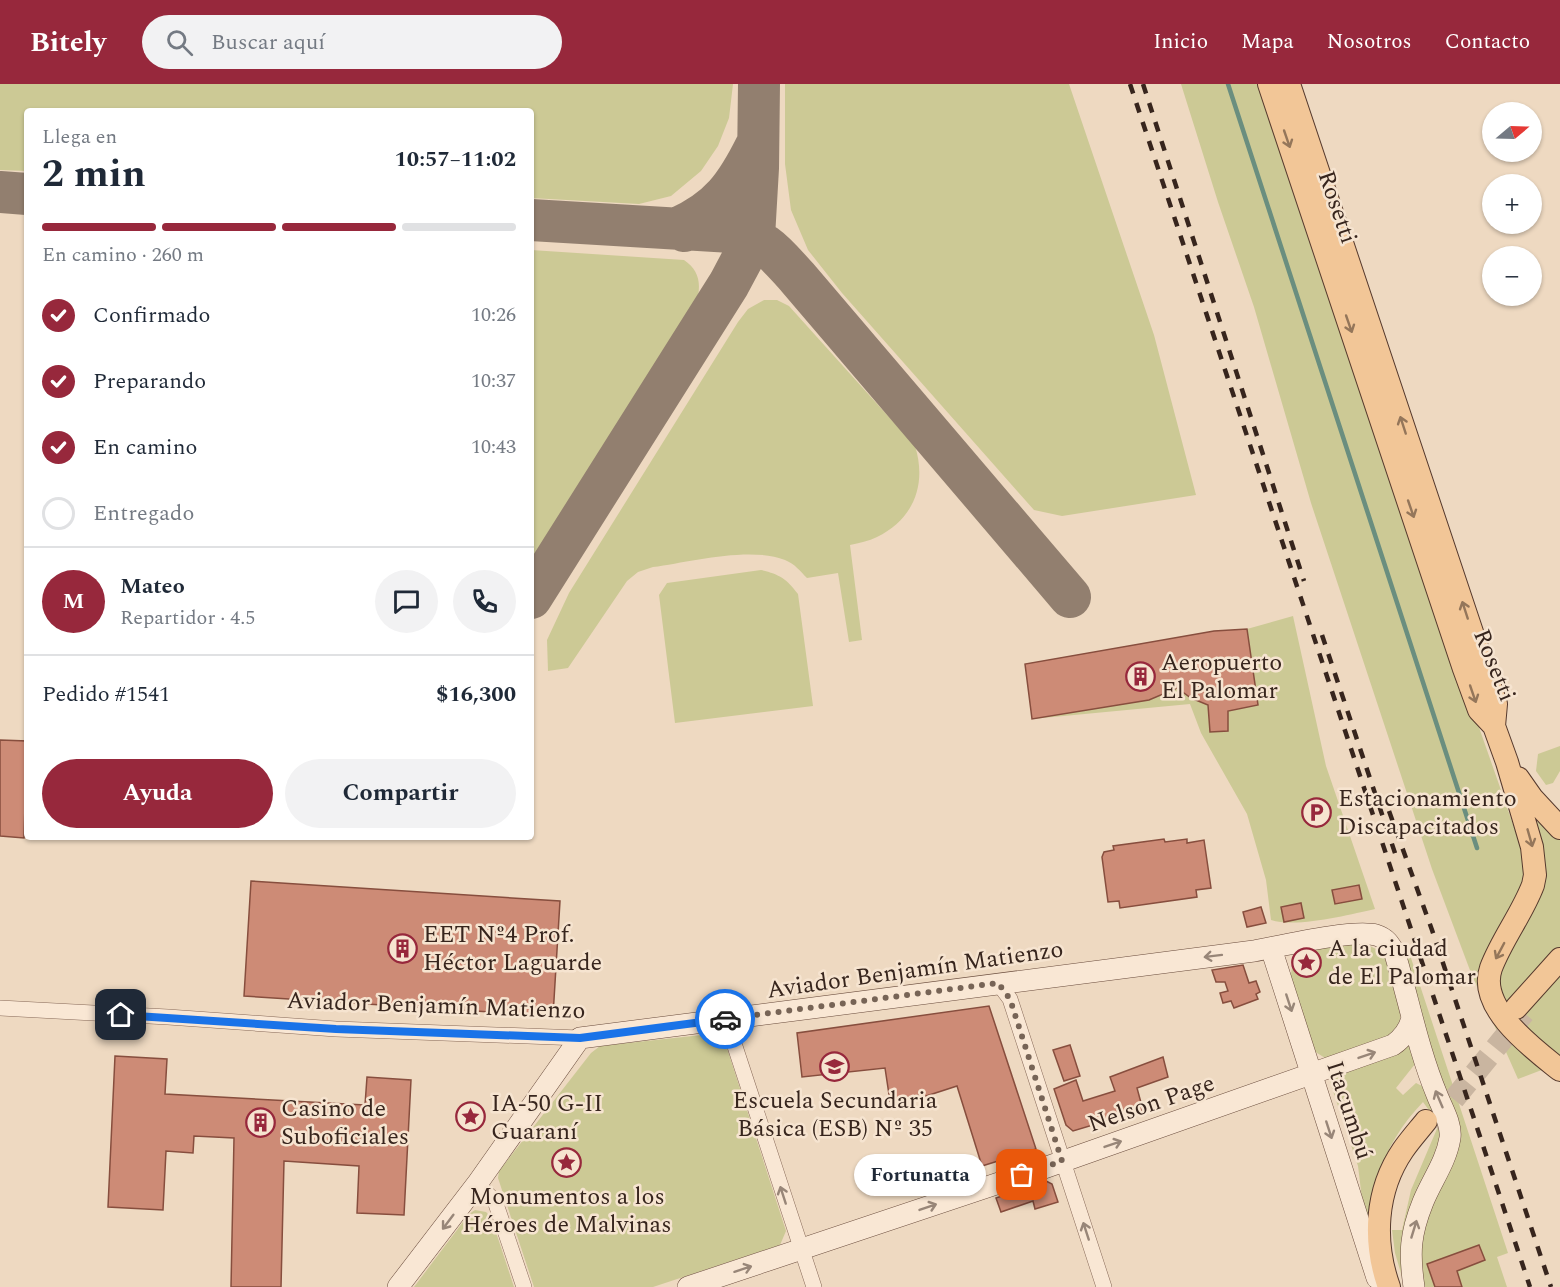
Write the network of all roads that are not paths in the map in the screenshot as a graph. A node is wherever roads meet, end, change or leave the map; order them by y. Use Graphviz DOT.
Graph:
graph roads {
  1 [pos="1269,84"];
  2 [pos="1289,84"];
  3 [pos="1494,726"];
  4 [pos="1507,762"];
  5 [pos="1551,813"];
  6 [pos="1560,828"];
  7 [pos="1271,948"];
  8 [pos="1560,959"];
  9 [pos="1560,972"];
  10 [pos="998,983"];
  11 [pos="0,1008"];
  12 [pos="726,1018"];
  13 [pos="1412,1018"];
  14 [pos="580,1038"];
  15 [pos="1560,1070"];
  16 [pos="1311,1074"];
  17 [pos="1062,1161"];
  18 [pos="477,1184"];
  19 [pos="801,1250"];
  20 [pos="398,1287"];
  21 [pos="524,1287"];
  22 [pos="688,1287"];
  23 [pos="814,1287"];
  24 [pos="1104,1287"];
  25 [pos="1380,1287"];
  26 [pos="1389,1287"];
  27 [pos="1398,1287"];
  28 [pos="1413,1287"];
  1 -- 3 [label="main road, Rosetti, one-way"];
  3 -- 2 [label="main road, Rosetti, one-way"];
  3 -- 4 [label="main road"];
  4 -- 5 [label="main road"];
  4 -- 15 [label="main road, one-way"];
  5 -- 6 [label="main road"];
  7 -- 10 [label="street, Aviador Benjamín Matienzo, one-way"];
  7 -- 13 [label="street, Aviador Benjamín Matienzo"];
  7 -- 16 [label="street, Itacumbú, one-way"];
  8 -- 9 [label="main road"];
  10 -- 12 [label="street, Aviador Benjamín Matienzo"];
  10 -- 17 [label="street"];
  11 -- 14 [label="street, Aviador Benjamín Matienzo"];
  12 -- 14 [label="street, Aviador Benjamín Matienzo"];
  19 -- 12 [label="street, one-way"];
  16 -- 13 [label="street, Nelson Page, one-way"];
  28 -- 13 [label="street, one-way"];
  14 -- 18 [label="street"];
  17 -- 16 [label="street, Nelson Page, one-way"];
  16 -- 25 [label="street, Itacumbú, one-way"];
  19 -- 17 [label="street, Nelson Page, one-way"];
  24 -- 17 [label="street, one-way"];
  18 -- 20 [label="street, one-way"];
  18 -- 21 [label="street"];
  22 -- 19 [label="street, Nelson Page, one-way"];
  19 -- 23 [label="street"];
  26 -- 27 [label="main road"];
}
